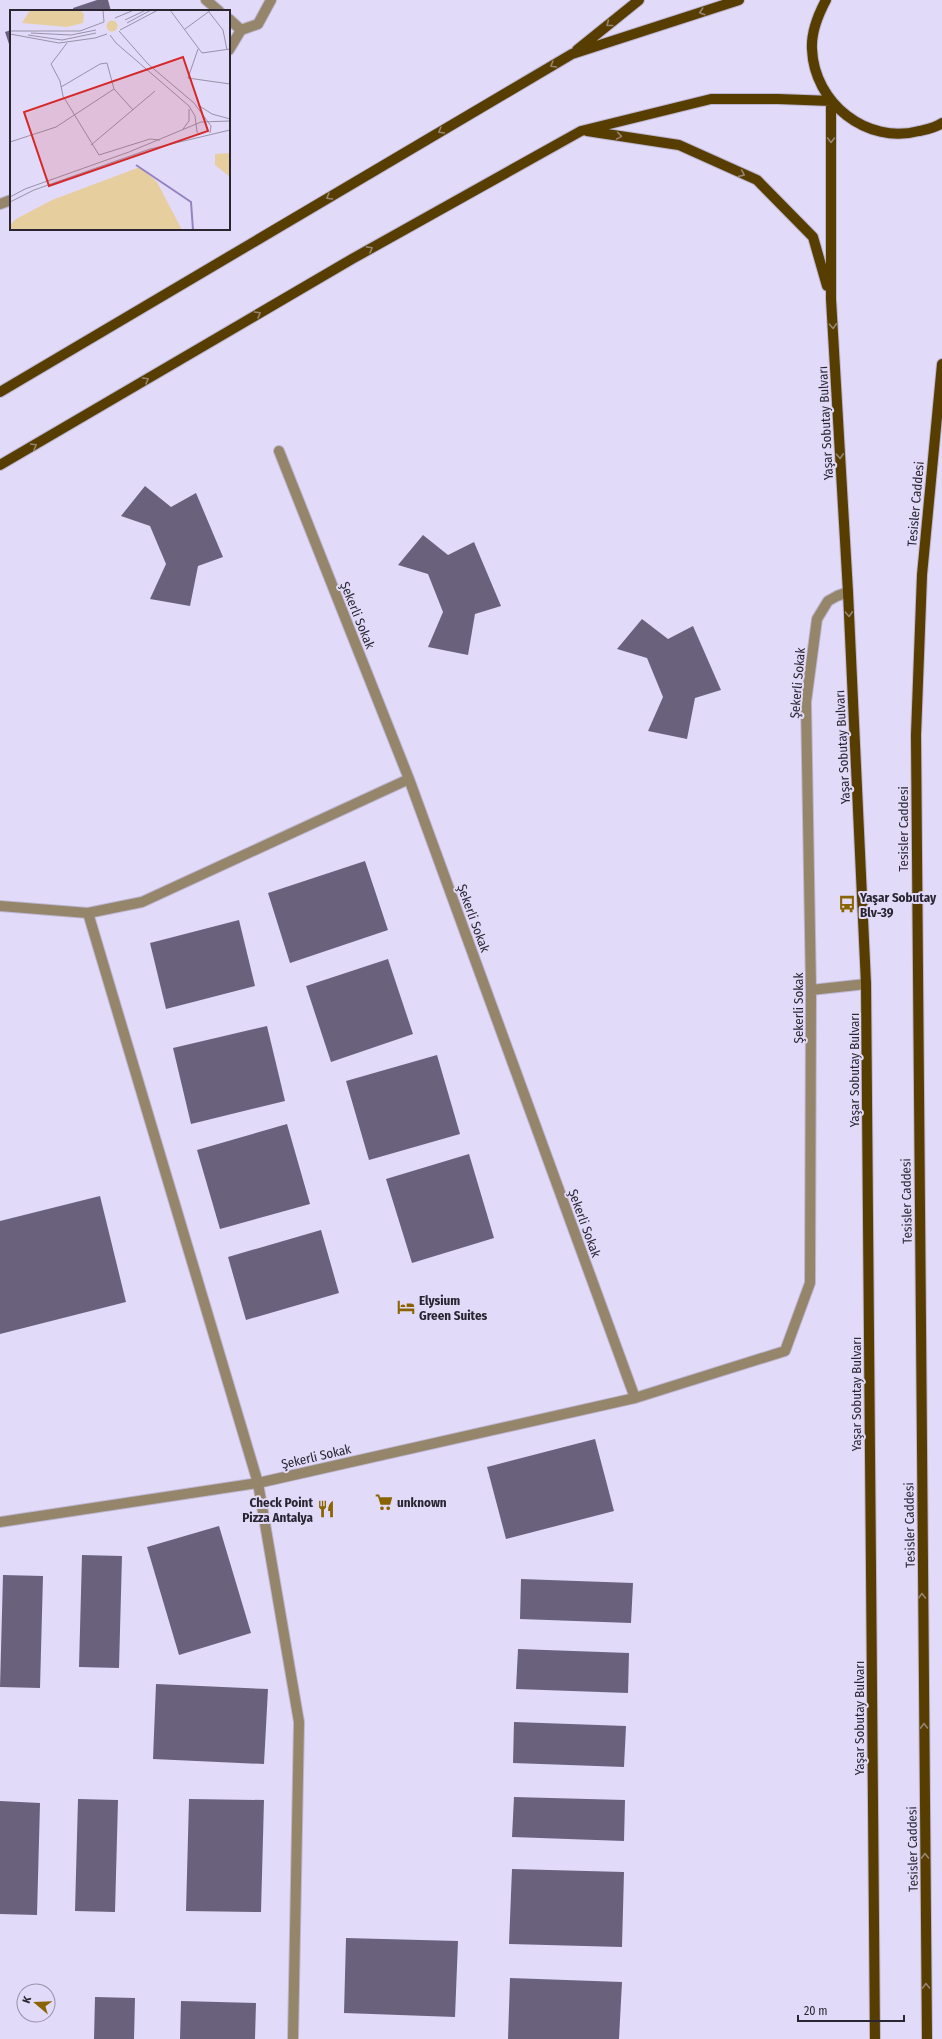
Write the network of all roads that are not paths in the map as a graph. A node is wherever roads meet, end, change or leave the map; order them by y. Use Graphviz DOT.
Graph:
graph roads {
  1 [pos="206,0"];
  2 [pos="271,0"];
  3 [pos="639,0"];
  4 [pos="739,0"];
  5 [pos="826,0"];
  6 [pos="218,10"];
  7 [pos="230,20"];
  8 [pos="241,30"];
  9 [pos="230,48"];
  10 [pos="572,54"];
  11 [pos="831,101"];
  12 [pos="942,123"];
  13 [pos="581,131"];
  14 [pos="10,200"];
  15 [pos="0,204"];
  16 [pos="831,299"];
  17 [pos="942,364"];
  18 [pos="0,392"];
  19 [pos="279,451"];
  20 [pos="0,465"];
  21 [pos="848,592"];
  22 [pos="409,779"];
  23 [pos="0,906"];
  24 [pos="88,913"];
  25 [pos="866,984"];
  26 [pos="812,990"];
  27 [pos="635,1398"];
  28 [pos="258,1483"];
  29 [pos="0,1522"];
  30 [pos="293,2039"];
  31 [pos="875,2039"];
  32 [pos="927,2039"];
  1 -- 6 [label="street"];
  2 -- 8 [label="street"];
  3 -- 10 [label="main road, one-way"];
  4 -- 10 [label="main road, one-way"];
  5 -- 11 [label="main road"];
  7 -- 8 [label="street"];
  8 -- 9 [label="street"];
  10 -- 18 [label="main road, one-way"];
  11 -- 12 [label="main road"];
  11 -- 13 [label="main road"];
  11 -- 16 [label="main road, Yaşar Sobutay Bulvarı, one-way"];
  13 -- 16 [label="main road, one-way"];
  20 -- 13 [label="main road, one-way"];
  14 -- 15 [label="street"];
  16 -- 21 [label="main road, Yaşar Sobutay Bulvarı, one-way"];
  32 -- 17 [label="main road, Tesisler Caddesi, one-way"];
  19 -- 22 [label="street, Şekerli Sokak"];
  21 -- 25 [label="main road, Yaşar Sobutay Bulvarı, one-way"];
  21 -- 26 [label="street, Şekerli Sokak"];
  22 -- 24 [label="street"];
  22 -- 27 [label="street, Şekerli Sokak"];
  23 -- 24 [label="street"];
  24 -- 28 [label="street"];
  25 -- 26 [label="street"];
  25 -- 31 [label="main road, Yaşar Sobutay Bulvarı"];
  26 -- 27 [label="street, Şekerli Sokak"];
  27 -- 28 [label="street, Şekerli Sokak"];
  28 -- 29 [label="street, Şekerli Sokak"];
  28 -- 30 [label="street"];
}
